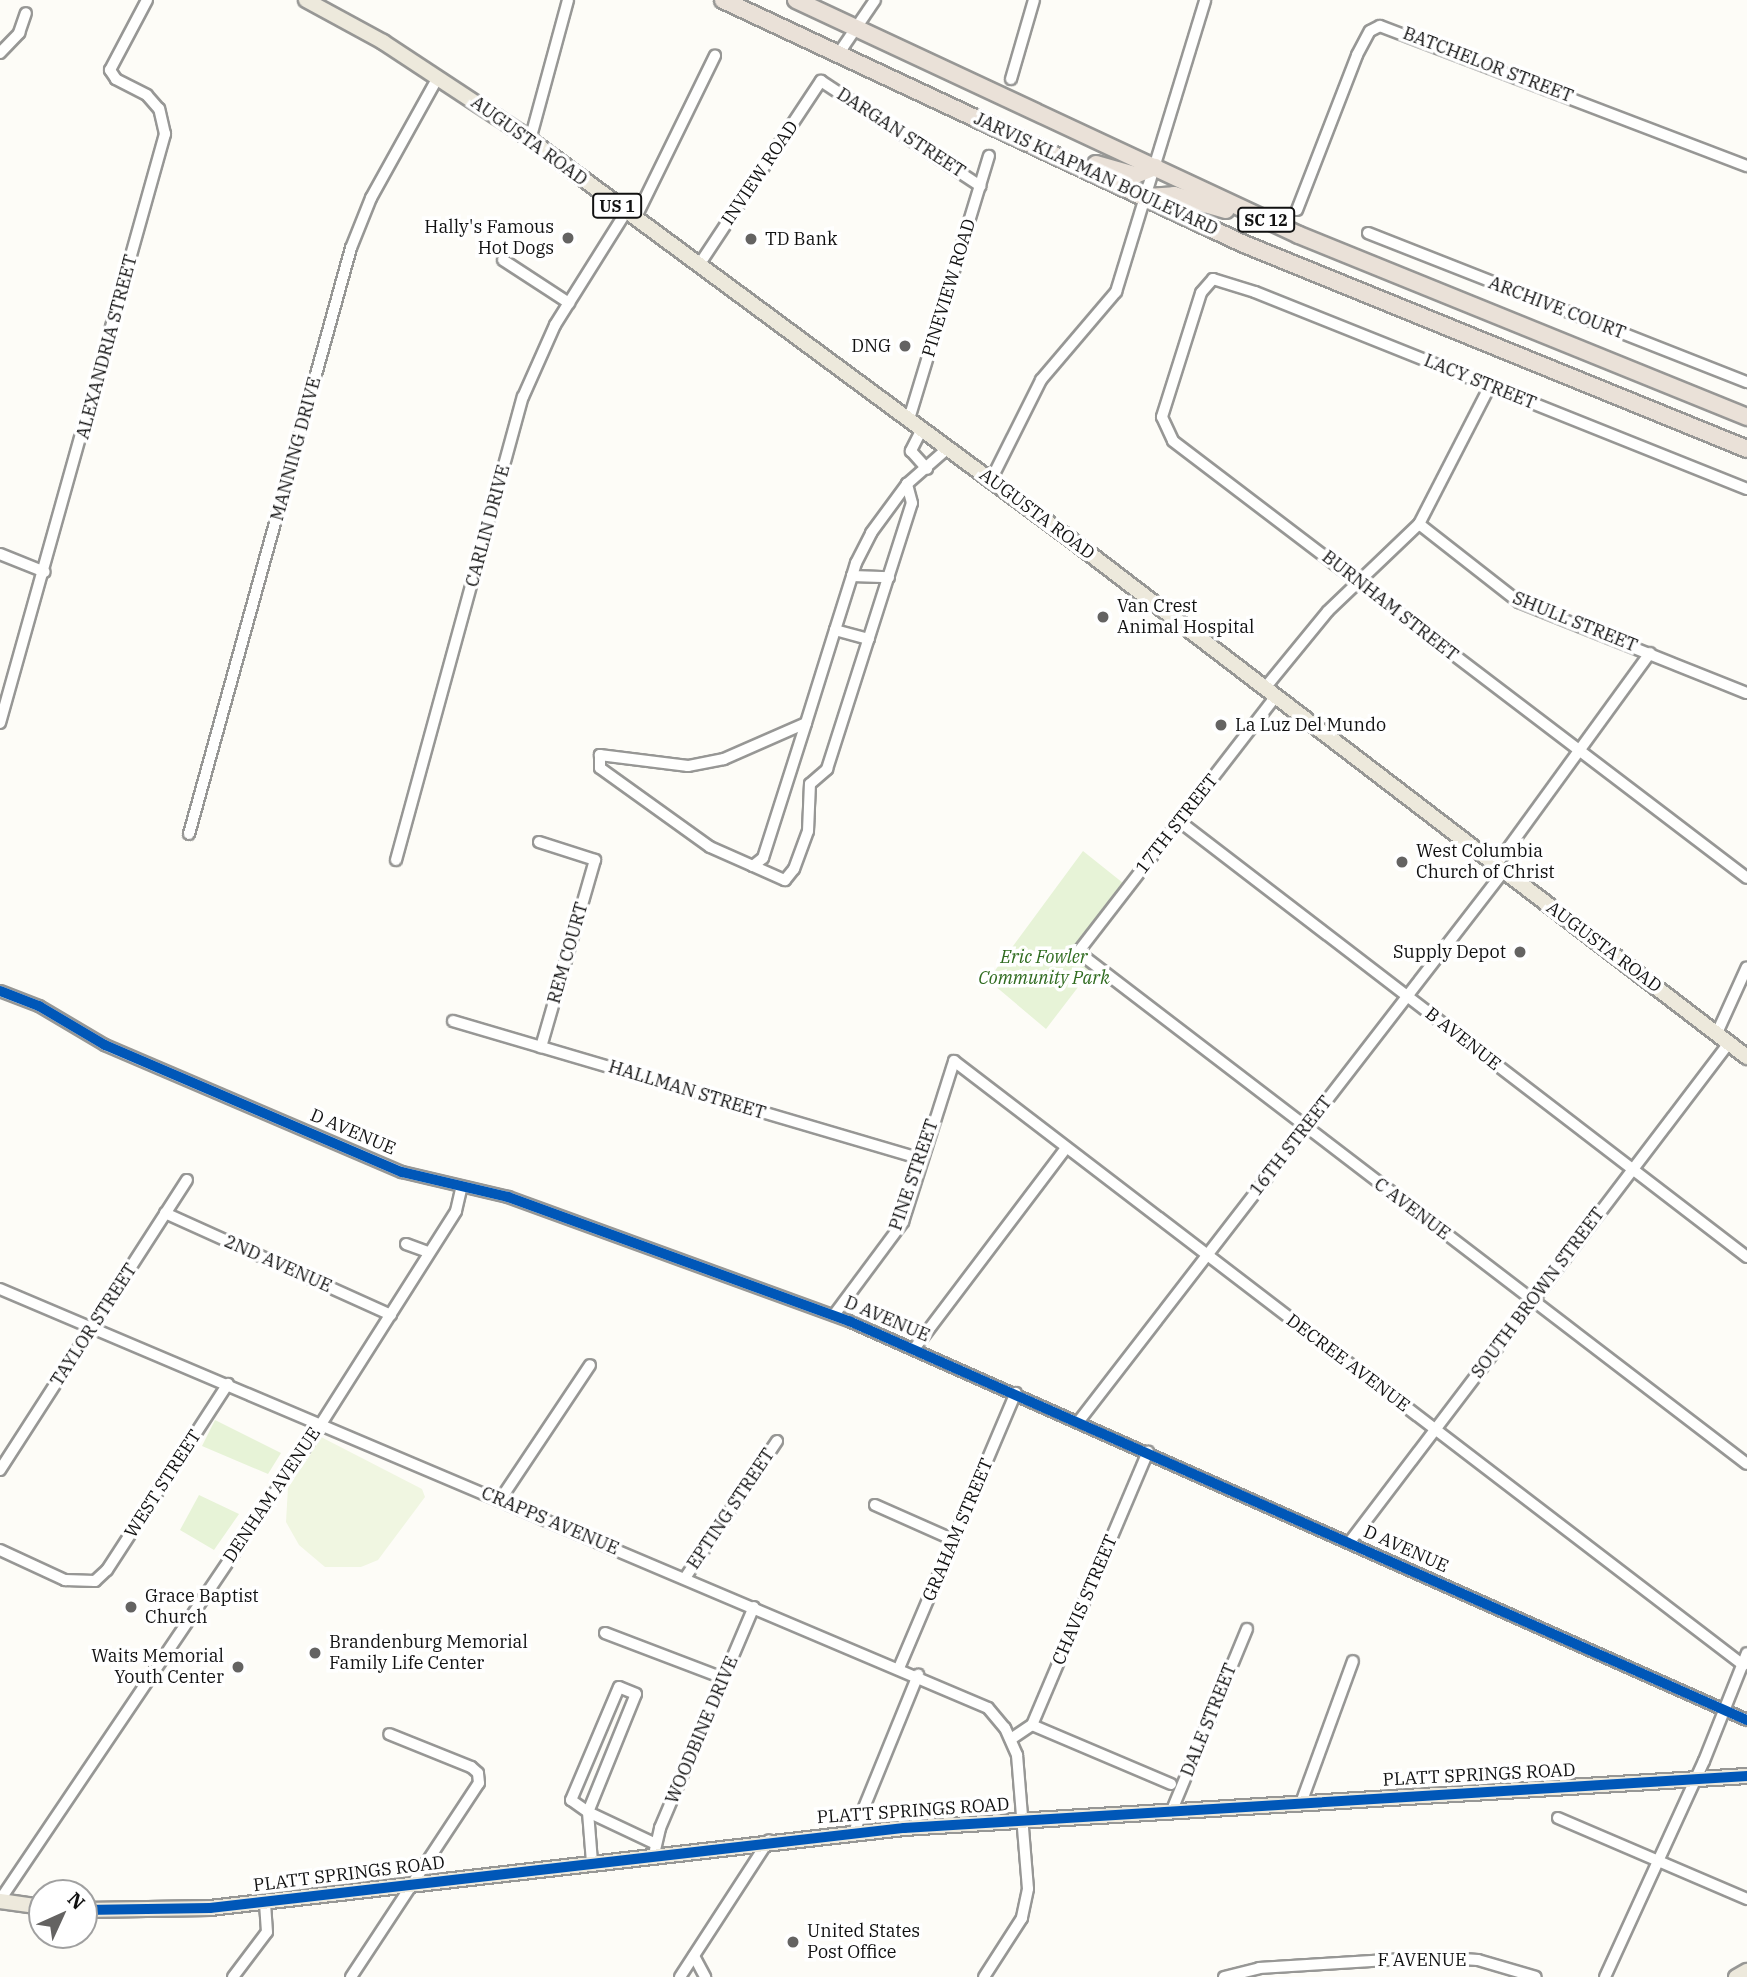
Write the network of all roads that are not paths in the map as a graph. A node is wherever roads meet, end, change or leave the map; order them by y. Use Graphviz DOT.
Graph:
graph roads {
  1 [pos="147,0"];
  2 [pos="568,0"];
  3 [pos="723,0"];
  4 [pos="796,0"];
  5 [pos="874,0"];
  6 [pos="1034,0"];
  7 [pos="1205,0"];
  8 [pos="311,2"];
  9 [pos="26,13"];
  10 [pos="855,29"];
  11 [pos="0,53"];
  12 [pos="839,53"];
  13 [pos="715,56"];
  14 [pos="438,77"];
  15 [pos="1011,79"];
  16 [pos="821,81"];
  17 [pos="530,140"];
  18 [pos="1034,144"];
  19 [pos="989,156"];
  20 [pos="1747,166"];
  21 [pos="1155,167"];
  22 [pos="981,186"];
  23 [pos="1147,197"];
  24 [pos="1297,210"];
  25 [pos="631,215"];
  26 [pos="1279,226"];
  27 [pos="1368,233"];
  28 [pos="503,260"];
  29 [pos="699,265"];
  30 [pos="1213,279"];
  31 [pos="569,303"];
  32 [pos="1747,382"];
  33 [pos="1490,386"];
  34 [pos="1747,417"];
  35 [pos="909,419"];
  36 [pos="922,429"];
  37 [pos="948,448"];
  38 [pos="1747,449"];
  39 [pos="927,469"];
  40 [pos="991,480"];
  41 [pos="908,484"];
  42 [pos="1747,488"];
  43 [pos="1419,524"];
  44 [pos="0,554"];
  45 [pos="45,572"];
  46 [pos="852,576"];
  47 [pos="889,577"];
  48 [pos="1360,582"];
  49 [pos="835,630"];
  50 [pos="869,639"];
  51 [pos="1650,653"];
  52 [pos="1271,692"];
  53 [pos="1747,693"];
  54 [pos="0,723"];
  55 [pos="806,723"];
  56 [pos="1579,750"];
  57 [pos="789,777"];
  58 [pos="810,784"];
  59 [pos="1179,821"];
  60 [pos="189,834"];
  61 [pos="539,842"];
  62 [pos="396,860"];
  63 [pos="753,866"];
  64 [pos="1500,868"];
  65 [pos="1747,878"];
  66 [pos="1078,952"];
  67 [pos="1747,967"];
  68 [pos="0,991"];
  69 [pos="1407,996"];
  70 [pos="453,1021"];
  71 [pos="1717,1033"];
  72 [pos="1729,1043"];
  73 [pos="541,1046"];
  74 [pos="1747,1057"];
  75 [pos="954,1061"];
  76 [pos="1305,1128"];
  77 [pos="1066,1148"];
  78 [pos="921,1159"];
  79 [pos="1632,1169"];
  80 [pos="187,1181"];
  81 [pos="461,1189"];
  82 [pos="165,1213"];
  83 [pos="406,1244"];
  84 [pos="428,1252"];
  85 [pos="1207,1255"];
  86 [pos="1747,1258"];
  87 [pos="0,1289"];
  88 [pos="1532,1301"];
  89 [pos="391,1315"];
  90 [pos="834,1315"];
  91 [pos="93,1327"];
  92 [pos="914,1349"];
  93 [pos="590,1365"];
  94 [pos="228,1384"];
  95 [pos="1016,1392"];
  96 [pos="1079,1421"];
  97 [pos="321,1424"];
  98 [pos="1435,1430"];
  99 [pos="777,1441"];
  100 [pos="1148,1451"];
  101 [pos="1747,1464"];
  102 [pos="0,1470"];
  103 [pos="500,1500"];
  104 [pos="875,1505"];
  105 [pos="954,1540"];
  106 [pos="1349,1544"];
  107 [pos="0,1550"];
  108 [pos="685,1578"];
  109 [pos="754,1606"];
  110 [pos="1247,1629"];
  111 [pos="605,1633"];
  112 [pos="1747,1653"];
  113 [pos="1353,1661"];
  114 [pos="1743,1665"];
  115 [pos="899,1668"];
  116 [pos="918,1675"];
  117 [pos="723,1678"];
  118 [pos="1725,1710"];
  119 [pos="1747,1720"];
  120 [pos="1032,1726"];
  121 [pos="389,1734"];
  122 [pos="1011,1739"];
  123 [pos="1747,1776"];
  124 [pos="1696,1779"];
  125 [pos="1171,1783"];
  126 [pos="1301,1803"];
  127 [pos="1172,1810"];
  128 [pos="588,1812"];
  129 [pos="1558,1818"];
  130 [pos="1021,1820"];
  131 [pos="854,1832"];
  132 [pos="769,1840"];
  133 [pos="656,1849"];
  134 [pos="1659,1860"];
  135 [pos="592,1862"];
  136 [pos="415,1885"];
  137 [pos="1747,1899"];
  138 [pos="0,1900"];
  139 [pos="265,1902"];
  140 [pos="28,1905"];
  141 [pos="98,1910"];
  142 [pos="694,1956"];
  143 [pos="1747,1971"];
  144 [pos="233,1977"];
  145 [pos="351,1977"];
  146 [pos="680,1977"];
  147 [pos="705,1977"];
  148 [pos="984,1977"];
  149 [pos="1224,1977"];
  150 [pos="1536,1977"];
  151 [pos="1605,1977"];
  152 [pos="1736,1977"];
  1 -- 45 [label="street, ALEXANDRIA STREET"];
  2 -- 17 [label="street"];
  3 -- 12 [label="highway, JARVIS KLAPMAN BOULEVARD / SC 12"];
  4 -- 10 [label="highway, JARVIS KLAPMAN BOULEVARD / SC 12"];
  5 -- 10 [label="street"];
  6 -- 15 [label="street"];
  7 -- 21 [label="street"];
  8 -- 14 [label="main road, AUGUSTA ROAD / US 1"];
  9 -- 11 [label="street"];
  10 -- 12 [label="street"];
  10 -- 21 [label="highway, JARVIS KLAPMAN BOULEVARD / SC 12"];
  12 -- 18 [label="highway, JARVIS KLAPMAN BOULEVARD / SC 12"];
  13 -- 25 [label="street, CARLIN DRIVE"];
  14 -- 17 [label="main road, AUGUSTA ROAD / US 1"];
  14 -- 60 [label="street, MANNING DRIVE"];
  16 -- 22 [label="street, DARGAN STREET"];
  16 -- 29 [label="street, INVIEW ROAD"];
  17 -- 25 [label="main road, AUGUSTA ROAD / US 1"];
  18 -- 21 [label="highway"];
  18 -- 23 [label="highway, JARVIS KLAPMAN BOULEVARD / SC 12"];
  19 -- 22 [label="street, PINEVIEW ROAD"];
  20 -- 24 [label="street, BATCHELOR STREET"];
  21 -- 23 [label="street"];
  21 -- 26 [label="highway, JARVIS KLAPMAN BOULEVARD / SC 12"];
  22 -- 35 [label="street, PINEVIEW ROAD"];
  23 -- 26 [label="highway"];
  23 -- 38 [label="highway, JARVIS KLAPMAN BOULEVARD / SC 12"];
  23 -- 40 [label="street"];
  25 -- 29 [label="main road, AUGUSTA ROAD / US 1"];
  25 -- 31 [label="street, CARLIN DRIVE"];
  26 -- 34 [label="highway, JARVIS KLAPMAN BOULEVARD / SC 12"];
  27 -- 32 [label="street, ARCHIVE COURT"];
  28 -- 31 [label="street"];
  29 -- 35 [label="main road, AUGUSTA ROAD / US 1"];
  30 -- 33 [label="street, LACY STREET"];
  30 -- 48 [label="street, BURNHAM STREET"];
  31 -- 62 [label="street, CARLIN DRIVE"];
  33 -- 42 [label="street, LACY STREET"];
  33 -- 43 [label="street, 17TH STREET"];
  35 -- 36 [label="main road, AUGUSTA ROAD / US 1"];
  36 -- 37 [label="main road, AUGUSTA ROAD / US 1"];
  36 -- 39 [label="street"];
  37 -- 39 [label="street"];
  37 -- 40 [label="main road, AUGUSTA ROAD / US 1"];
  39 -- 41 [label="street"];
  40 -- 52 [label="main road, AUGUSTA ROAD / US 1"];
  41 -- 46 [label="street"];
  41 -- 47 [label="street"];
  43 -- 48 [label="street, 17TH STREET"];
  43 -- 51 [label="street, SHULL STREET"];
  44 -- 45 [label="street"];
  45 -- 54 [label="street, ALEXANDRIA STREET"];
  46 -- 47 [label="street"];
  46 -- 49 [label="street"];
  47 -- 50 [label="street"];
  48 -- 52 [label="street, 17TH STREET"];
  48 -- 56 [label="street, BURNHAM STREET"];
  49 -- 50 [label="street"];
  49 -- 55 [label="street"];
  50 -- 58 [label="street"];
  51 -- 53 [label="street, SHULL STREET"];
  51 -- 56 [label="street, 16TH STREET"];
  52 -- 59 [label="street, 17TH STREET"];
  52 -- 64 [label="main road, AUGUSTA ROAD / US 1"];
  55 -- 57 [label="street"];
  55 -- 63 [label="street"];
  56 -- 64 [label="street, 16TH STREET"];
  56 -- 65 [label="street, BURNHAM STREET"];
  57 -- 58 [label="street"];
  57 -- 63 [label="street"];
  58 -- 63 [label="street"];
  59 -- 66 [label="street, 17TH STREET"];
  59 -- 69 [label="street, B AVENUE"];
  61 -- 73 [label="street, REM COURT"];
  64 -- 69 [label="street, 16TH STREET"];
  64 -- 71 [label="main road, AUGUSTA ROAD / US 1"];
  66 -- 76 [label="street, C AVENUE"];
  67 -- 71 [label="street"];
  68 -- 81 [label="street, D AVENUE"];
  69 -- 76 [label="street, 16TH STREET"];
  69 -- 79 [label="street, B AVENUE"];
  70 -- 73 [label="street, HALLMAN STREET"];
  71 -- 72 [label="main road, AUGUSTA ROAD / US 1"];
  72 -- 74 [label="main road, AUGUSTA ROAD / US 1"];
  72 -- 79 [label="street, SOUTH BROWN STREET"];
  73 -- 78 [label="street, HALLMAN STREET"];
  75 -- 77 [label="street, DECREE AVENUE"];
  75 -- 78 [label="street, PINE STREET"];
  76 -- 85 [label="street, 16TH STREET"];
  76 -- 88 [label="street, C AVENUE"];
  77 -- 85 [label="street, DECREE AVENUE"];
  77 -- 92 [label="street"];
  78 -- 90 [label="street, PINE STREET"];
  79 -- 86 [label="street, B AVENUE"];
  79 -- 88 [label="street, SOUTH BROWN STREET"];
  80 -- 82 [label="street, TAYLOR STREET"];
  81 -- 84 [label="street, DENHAM AVENUE"];
  81 -- 90 [label="street, D AVENUE"];
  82 -- 89 [label="street, 2ND AVENUE"];
  82 -- 91 [label="street, TAYLOR STREET"];
  83 -- 84 [label="street"];
  84 -- 89 [label="street, DENHAM AVENUE"];
  85 -- 96 [label="street, 16TH STREET"];
  85 -- 98 [label="street, DECREE AVENUE"];
  87 -- 91 [label="street, CRAPPS AVENUE"];
  88 -- 98 [label="street, SOUTH BROWN STREET"];
  88 -- 101 [label="street, C AVENUE"];
  89 -- 97 [label="street, DENHAM AVENUE"];
  90 -- 92 [label="street, D AVENUE"];
  91 -- 94 [label="street, CRAPPS AVENUE"];
  91 -- 102 [label="street, TAYLOR STREET"];
  92 -- 95 [label="street, D AVENUE"];
  93 -- 103 [label="street"];
  94 -- 97 [label="street, CRAPPS AVENUE"];
  94 -- 107 [label="street, WEST STREET"];
  95 -- 96 [label="street, D AVENUE"];
  95 -- 105 [label="street, GRAHAM STREET"];
  96 -- 100 [label="street, D AVENUE"];
  97 -- 103 [label="street, CRAPPS AVENUE"];
  97 -- 138 [label="street, DENHAM AVENUE"];
  98 -- 106 [label="street, SOUTH BROWN STREET"];
  98 -- 114 [label="street, DECREE AVENUE"];
  99 -- 108 [label="street, EPTING STREET"];
  100 -- 106 [label="street, D AVENUE"];
  100 -- 120 [label="street, CHAVIS STREET"];
  103 -- 108 [label="street, CRAPPS AVENUE"];
  104 -- 105 [label="street"];
  105 -- 115 [label="street, GRAHAM STREET"];
  106 -- 118 [label="street, D AVENUE"];
  108 -- 109 [label="street, CRAPPS AVENUE"];
  109 -- 115 [label="street, CRAPPS AVENUE"];
  109 -- 117 [label="street, WOODBINE DRIVE"];
  110 -- 127 [label="street, DALE STREET"];
  111 -- 117 [label="street"];
  112 -- 114 [label="street"];
  113 -- 126 [label="street"];
  114 -- 118 [label="street"];
  115 -- 116 [label="street, CRAPPS AVENUE"];
  116 -- 122 [label="street, CRAPPS AVENUE"];
  116 -- 131 [label="street"];
  117 -- 133 [label="street, WOODBINE DRIVE"];
  118 -- 119 [label="street, D AVENUE"];
  118 -- 124 [label="street"];
  120 -- 122 [label="street"];
  120 -- 125 [label="street"];
  121 -- 136 [label="street"];
  122 -- 130 [label="street, CRAPPS AVENUE"];
  123 -- 124 [label="main road, PLATT SPRINGS ROAD"];
  124 -- 126 [label="main road, PLATT SPRINGS ROAD"];
  124 -- 134 [label="street"];
  126 -- 127 [label="main road, PLATT SPRINGS ROAD"];
  127 -- 130 [label="main road, PLATT SPRINGS ROAD"];
  128 -- 128 [label="street"];
  128 -- 133 [label="street"];
  128 -- 135 [label="street"];
  129 -- 134 [label="street"];
  130 -- 131 [label="main road, PLATT SPRINGS ROAD"];
  130 -- 148 [label="street, CRAPPS AVENUE"];
  131 -- 132 [label="main road, PLATT SPRINGS ROAD"];
  132 -- 133 [label="main road, PLATT SPRINGS ROAD"];
  132 -- 142 [label="street"];
  133 -- 135 [label="main road, PLATT SPRINGS ROAD"];
  134 -- 137 [label="street"];
  134 -- 151 [label="street"];
  135 -- 136 [label="main road, PLATT SPRINGS ROAD"];
  136 -- 139 [label="main road, PLATT SPRINGS ROAD"];
  136 -- 145 [label="street"];
  138 -- 140 [label="main road"];
  139 -- 141 [label="main road, PLATT SPRINGS ROAD"];
  139 -- 144 [label="street"];
  142 -- 146 [label="street"];
  142 -- 147 [label="street"];
  143 -- 152 [label="main road"];
  149 -- 150 [label="street, F AVENUE"];
}
